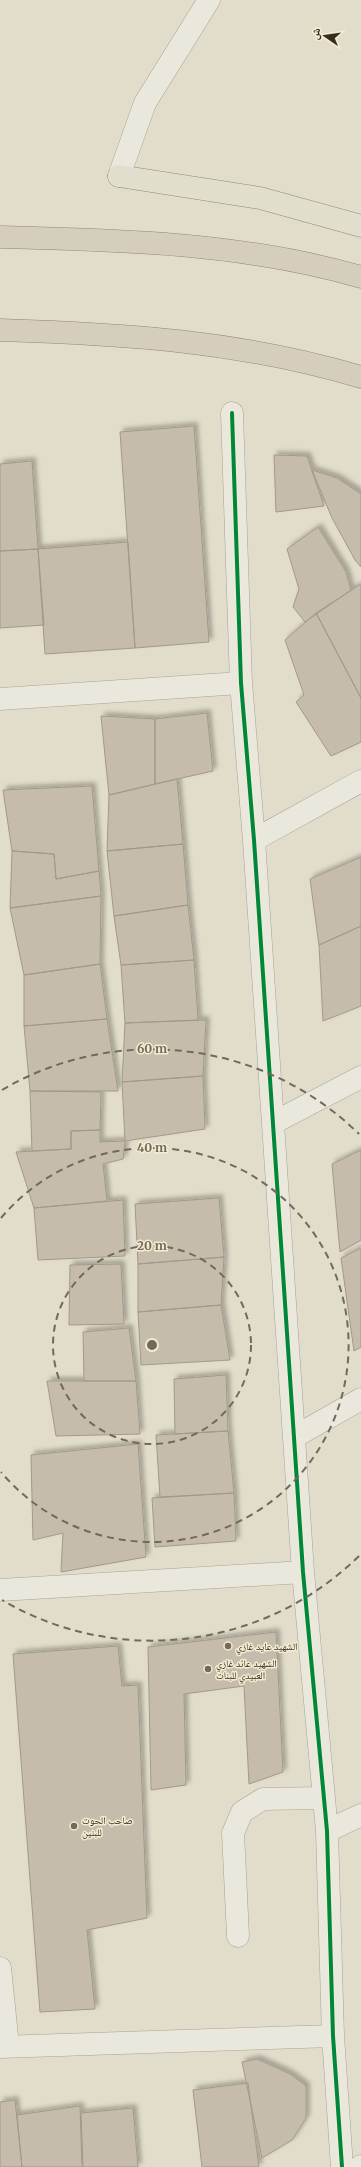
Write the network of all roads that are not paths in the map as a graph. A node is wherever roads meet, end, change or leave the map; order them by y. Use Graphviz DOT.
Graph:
graph roads {
  1 [pos="209,0"];
  2 [pos="119,176"];
  3 [pos="361,226"];
  4 [pos="0,237"];
  5 [pos="361,277"];
  6 [pos="0,330"];
  7 [pos="361,377"];
  8 [pos="232,413"];
  9 [pos="240,683"];
  10 [pos="0,699"];
  11 [pos="361,781"];
  12 [pos="254,840"];
  13 [pos="361,1077"];
  14 [pos="273,1123"];
  15 [pos="361,1399"];
  16 [pos="294,1437"];
  17 [pos="303,1572"];
  18 [pos="0,1590"];
  19 [pos="324,1798"];
  20 [pos="361,1815"];
  21 [pos="327,1831"];
  22 [pos="238,1936"];
  23 [pos="0,1968"];
  24 [pos="333,2036"];
  25 [pos="4,2047"];
  26 [pos="342,2167"];
  1 -- 2 [label="street"];
  2 -- 3 [label="main road"];
  4 -- 5 [label="highway"];
  6 -- 7 [label="highway"];
  8 -- 9 [label="street"];
  9 -- 10 [label="street"];
  9 -- 12 [label="street"];
  11 -- 12 [label="street"];
  12 -- 14 [label="street"];
  13 -- 14 [label="street"];
  14 -- 16 [label="street"];
  15 -- 16 [label="street"];
  16 -- 17 [label="street"];
  17 -- 18 [label="street"];
  17 -- 19 [label="street"];
  19 -- 21 [label="street"];
  19 -- 22 [label="street"];
  20 -- 21 [label="street"];
  21 -- 24 [label="street"];
  23 -- 25 [label="street"];
  24 -- 25 [label="street"];
  24 -- 26 [label="street"];
}
